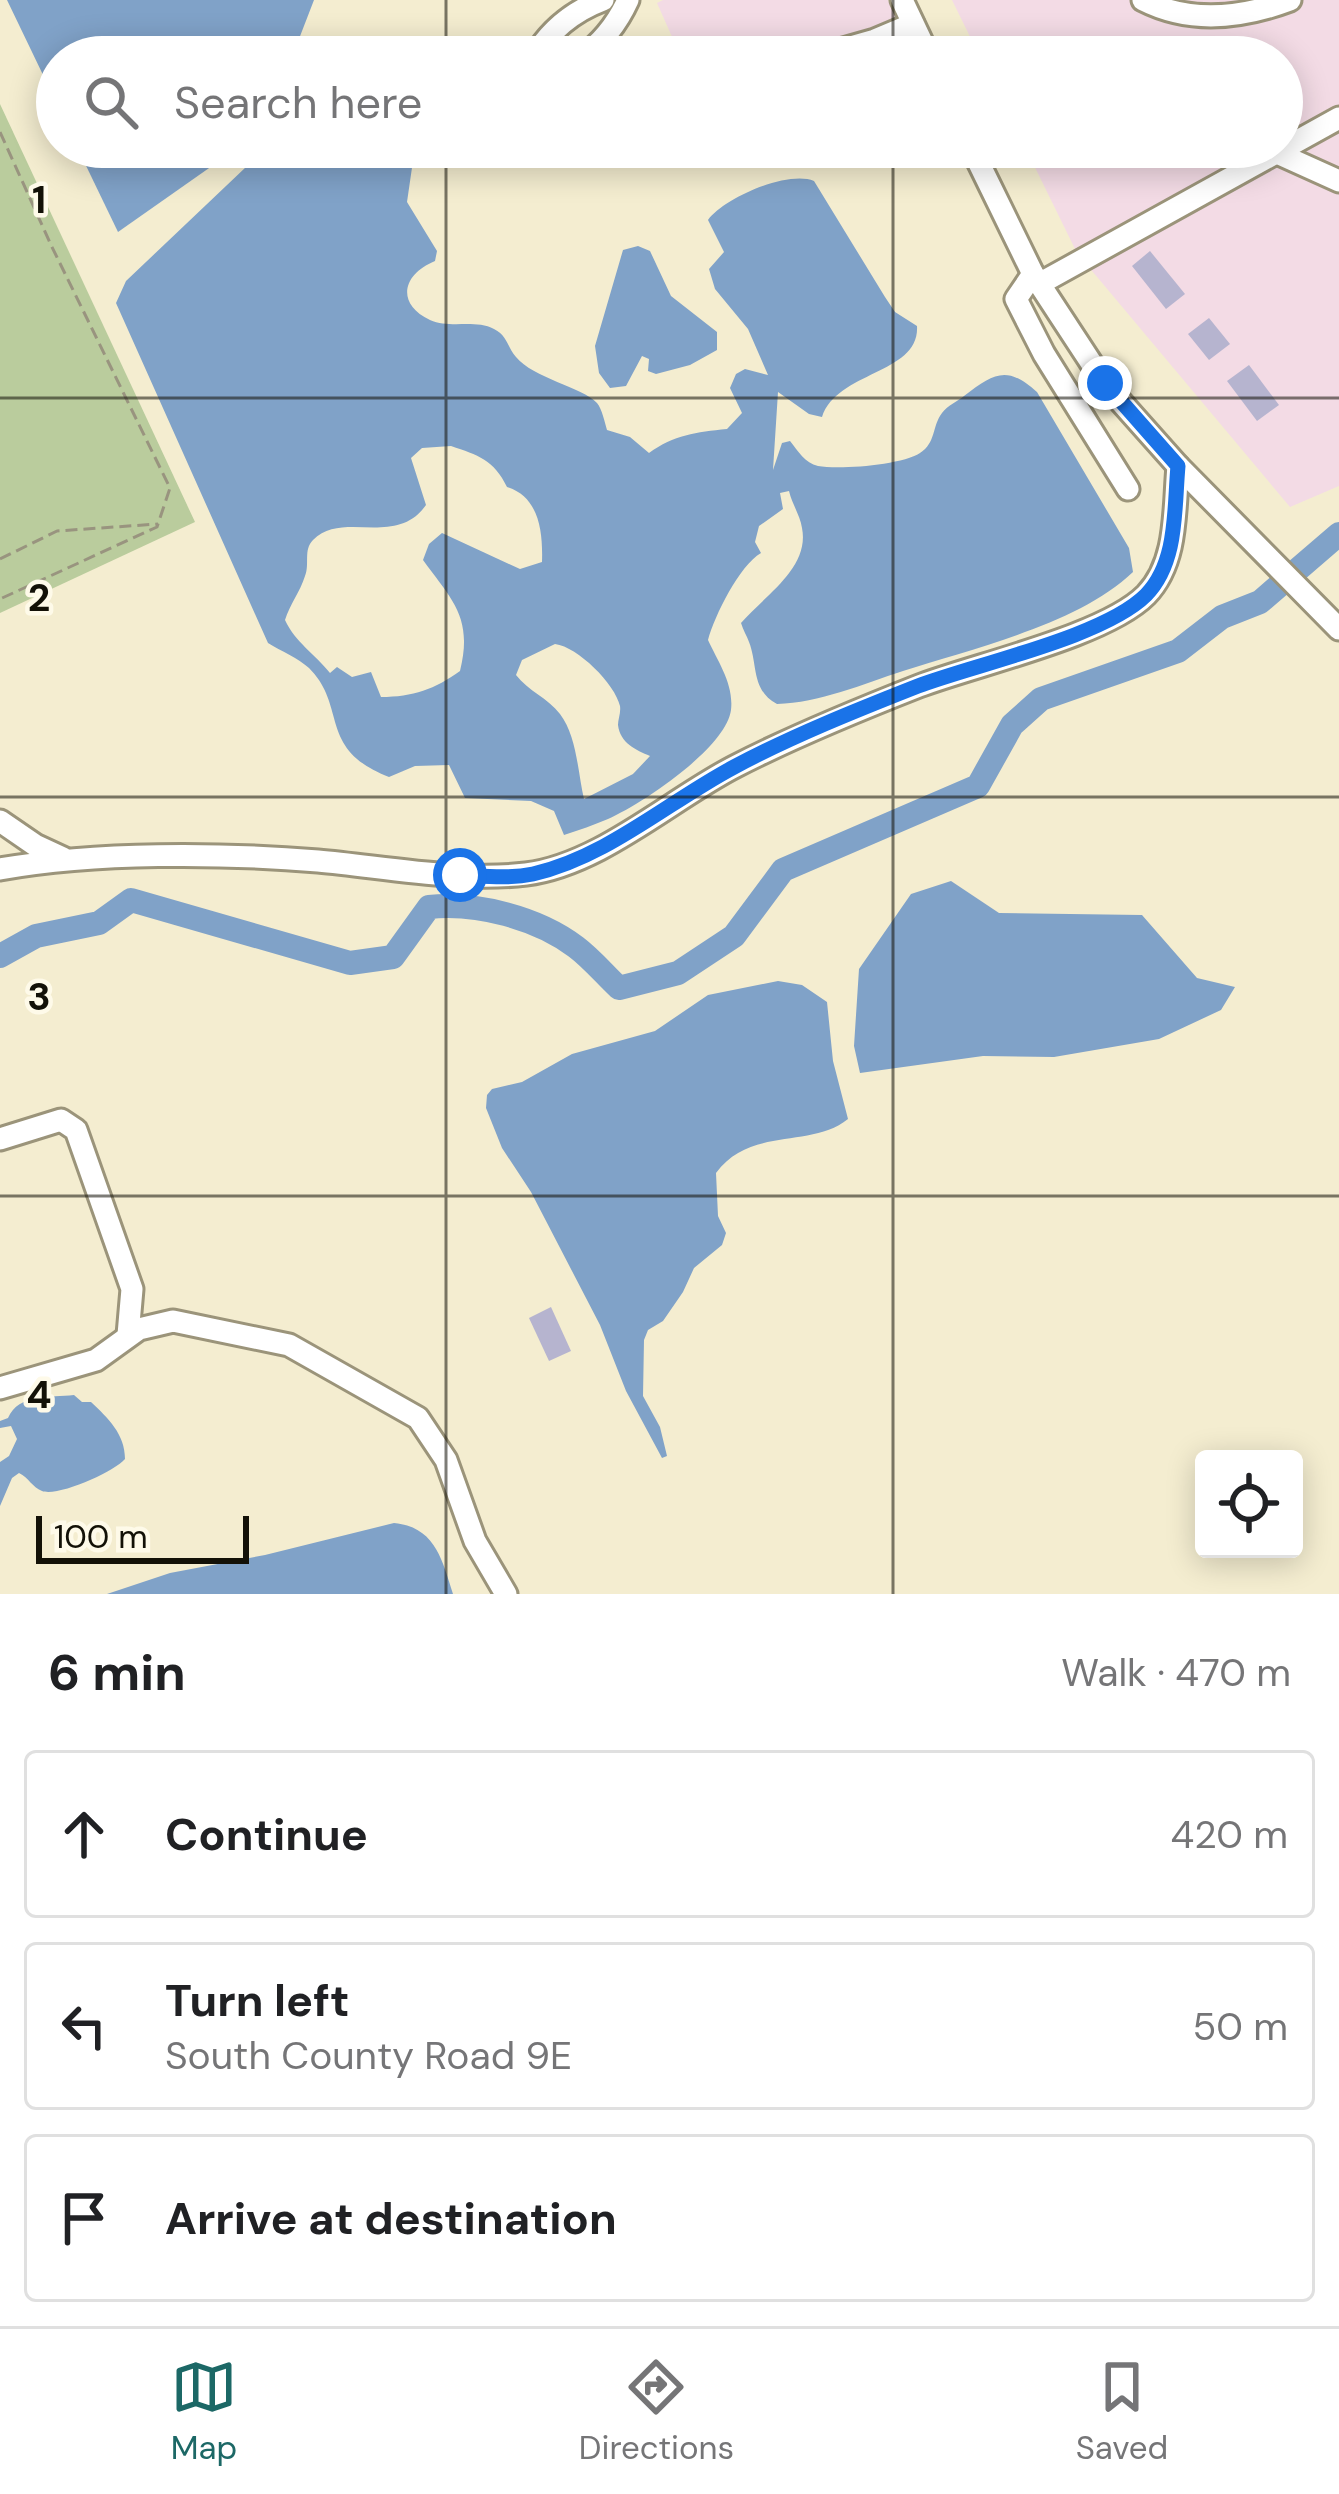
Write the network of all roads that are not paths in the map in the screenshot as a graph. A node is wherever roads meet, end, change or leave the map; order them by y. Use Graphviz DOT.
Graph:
graph roads {
  1 [pos="603,0"];
  2 [pos="628,0"];
  3 [pos="902,0"];
  4 [pos="1143,0"];
  5 [pos="1290,0"];
  6 [pos="913,24"];
  7 [pos="548,36"];
  8 [pos="605,36"];
  9 [pos="884,36"];
  10 [pos="919,36"];
  11 [pos="1339,118"];
  12 [pos="1303,138"];
  13 [pos="1303,165"];
  14 [pos="981,168"];
  15 [pos="1247,168"];
  16 [pos="1339,181"];
  17 [pos="1036,279"];
  18 [pos="1178,466"];
  19 [pos="1129,489"];
  20 [pos="1339,629"];
  21 [pos="0,821"];
  22 [pos="63,858"];
  23 [pos="0,869"];
  24 [pos="0,1138"];
  25 [pos="128,1334"];
  26 [pos="0,1388"];
  27 [pos="506,1594"];
  1 -- 7 [label="street"];
  2 -- 8 [label="street"];
  3 -- 6 [label="street"];
  4 -- 5 [label="street"];
  6 -- 9 [label="street"];
  6 -- 10 [label="street"];
  11 -- 12 [label="street"];
  13 -- 16 [label="street"];
  14 -- 17 [label="street"];
  15 -- 17 [label="street"];
  17 -- 18 [label="street"];
  17 -- 19 [label="street"];
  18 -- 20 [label="street"];
  18 -- 22 [label="street"];
  21 -- 22 [label="street"];
  22 -- 23 [label="street"];
  24 -- 25 [label="street"];
  25 -- 26 [label="street"];
  25 -- 27 [label="street"];
}
